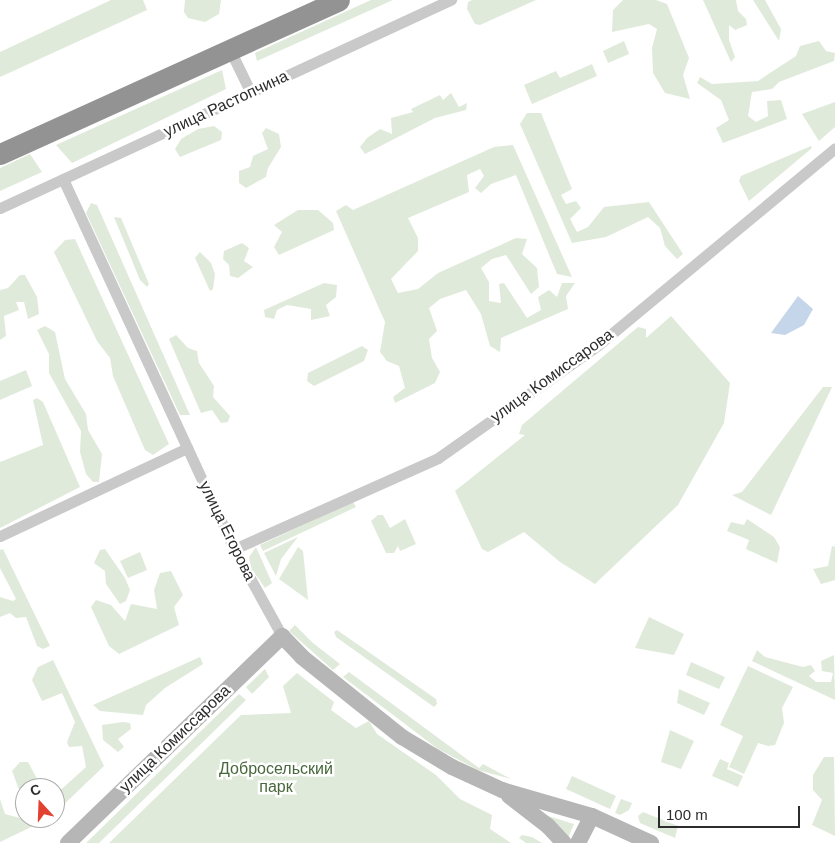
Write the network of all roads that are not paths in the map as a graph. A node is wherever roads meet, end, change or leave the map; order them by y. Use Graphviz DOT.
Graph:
graph roads {
  1 [pos="313,0"];
  2 [pos="339,0"];
  3 [pos="451,0"];
  4 [pos="230,50"];
  5 [pos="251,93"];
  6 [pos="0,142"];
  7 [pos="835,148"];
  8 [pos="0,154"];
  9 [pos="63,179"];
  10 [pos="0,208"];
  11 [pos="187,448"];
  12 [pos="0,536"];
  13 [pos="234,548"];
  14 [pos="282,636"];
  15 [pos="502,790"];
  16 [pos="592,816"];
  17 [pos="68,843"];
  18 [pos="564,843"];
  19 [pos="578,843"];
  20 [pos="651,843"];
  1 -- 6 [label="highway"];
  2 -- 4 [label="highway"];
  3 -- 5 [label="street, улица Растопчина"];
  4 -- 5 [label="street"];
  4 -- 8 [label="highway"];
  5 -- 9 [label="street, улица Растопчина"];
  7 -- 13 [label="street, улица Комиссарова"];
  9 -- 10 [label="street, улица Растопчина"];
  9 -- 11 [label="street, улица Егорова"];
  11 -- 12 [label="street"];
  11 -- 13 [label="street, улица Егорова"];
  13 -- 14 [label="street, улица Егорова"];
  14 -- 15 [label="main road, улица Егорова"];
  14 -- 17 [label="main road, улица Комиссарова"];
  15 -- 16 [label="main road, улица Егорова"];
  15 -- 18 [label="main road, улица Егорова"];
  16 -- 19 [label="main road"];
  16 -- 20 [label="main road, улица Егорова"];
}
